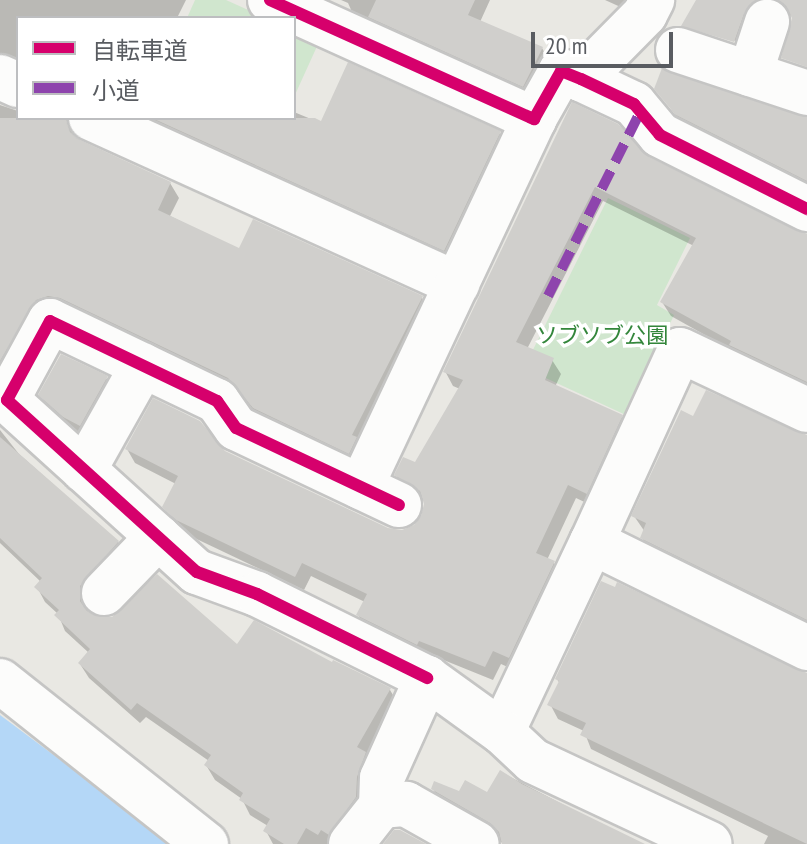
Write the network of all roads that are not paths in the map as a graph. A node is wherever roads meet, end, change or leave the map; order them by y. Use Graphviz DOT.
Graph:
graph roads {
  1 [pos="652,0"];
  2 [pos="279,2"];
  3 [pos="767,22"];
  4 [pos="678,50"];
  5 [pos="750,74"];
  6 [pos="581,79"];
  7 [pos="807,93"];
  8 [pos="534,119"];
  9 [pos="95,120"];
  10 [pos="807,209"];
  11 [pos="457,284"];
  12 [pos="143,365"];
  13 [pos="807,410"];
  14 [pos="84,470"];
  15 [pos="158,537"];
  16 [pos="592,542"];
  17 [pos="104,593"];
  18 [pos="807,648"];
  19 [pos="427,678"];
  20 [pos="0,681"];
  21 [pos="502,732"];
  22 [pos="381,806"];
  23 [pos="206,844"];
  24 [pos="351,844"];
  25 [pos="477,844"];
  26 [pos="710,844"];
  1 -- 6 [label="street"];
  2 -- 8 [label="street"];
  3 -- 5 [label="street"];
  4 -- 5 [label="street"];
  5 -- 7 [label="street"];
  6 -- 8 [label="street"];
  6 -- 10 [label="street"];
  8 -- 11 [label="street"];
  9 -- 11 [label="street"];
  11 -- 12 [label="street"];
  12 -- 14 [label="street"];
  12 -- 14 [label="street"];
  13 -- 16 [label="street"];
  14 -- 15 [label="street"];
  15 -- 17 [label="street"];
  15 -- 19 [label="street"];
  16 -- 18 [label="street"];
  16 -- 21 [label="street"];
  19 -- 21 [label="street"];
  19 -- 22 [label="street"];
  20 -- 23 [label="street"];
  21 -- 26 [label="street"];
  22 -- 24 [label="street"];
  22 -- 25 [label="street"];
}
